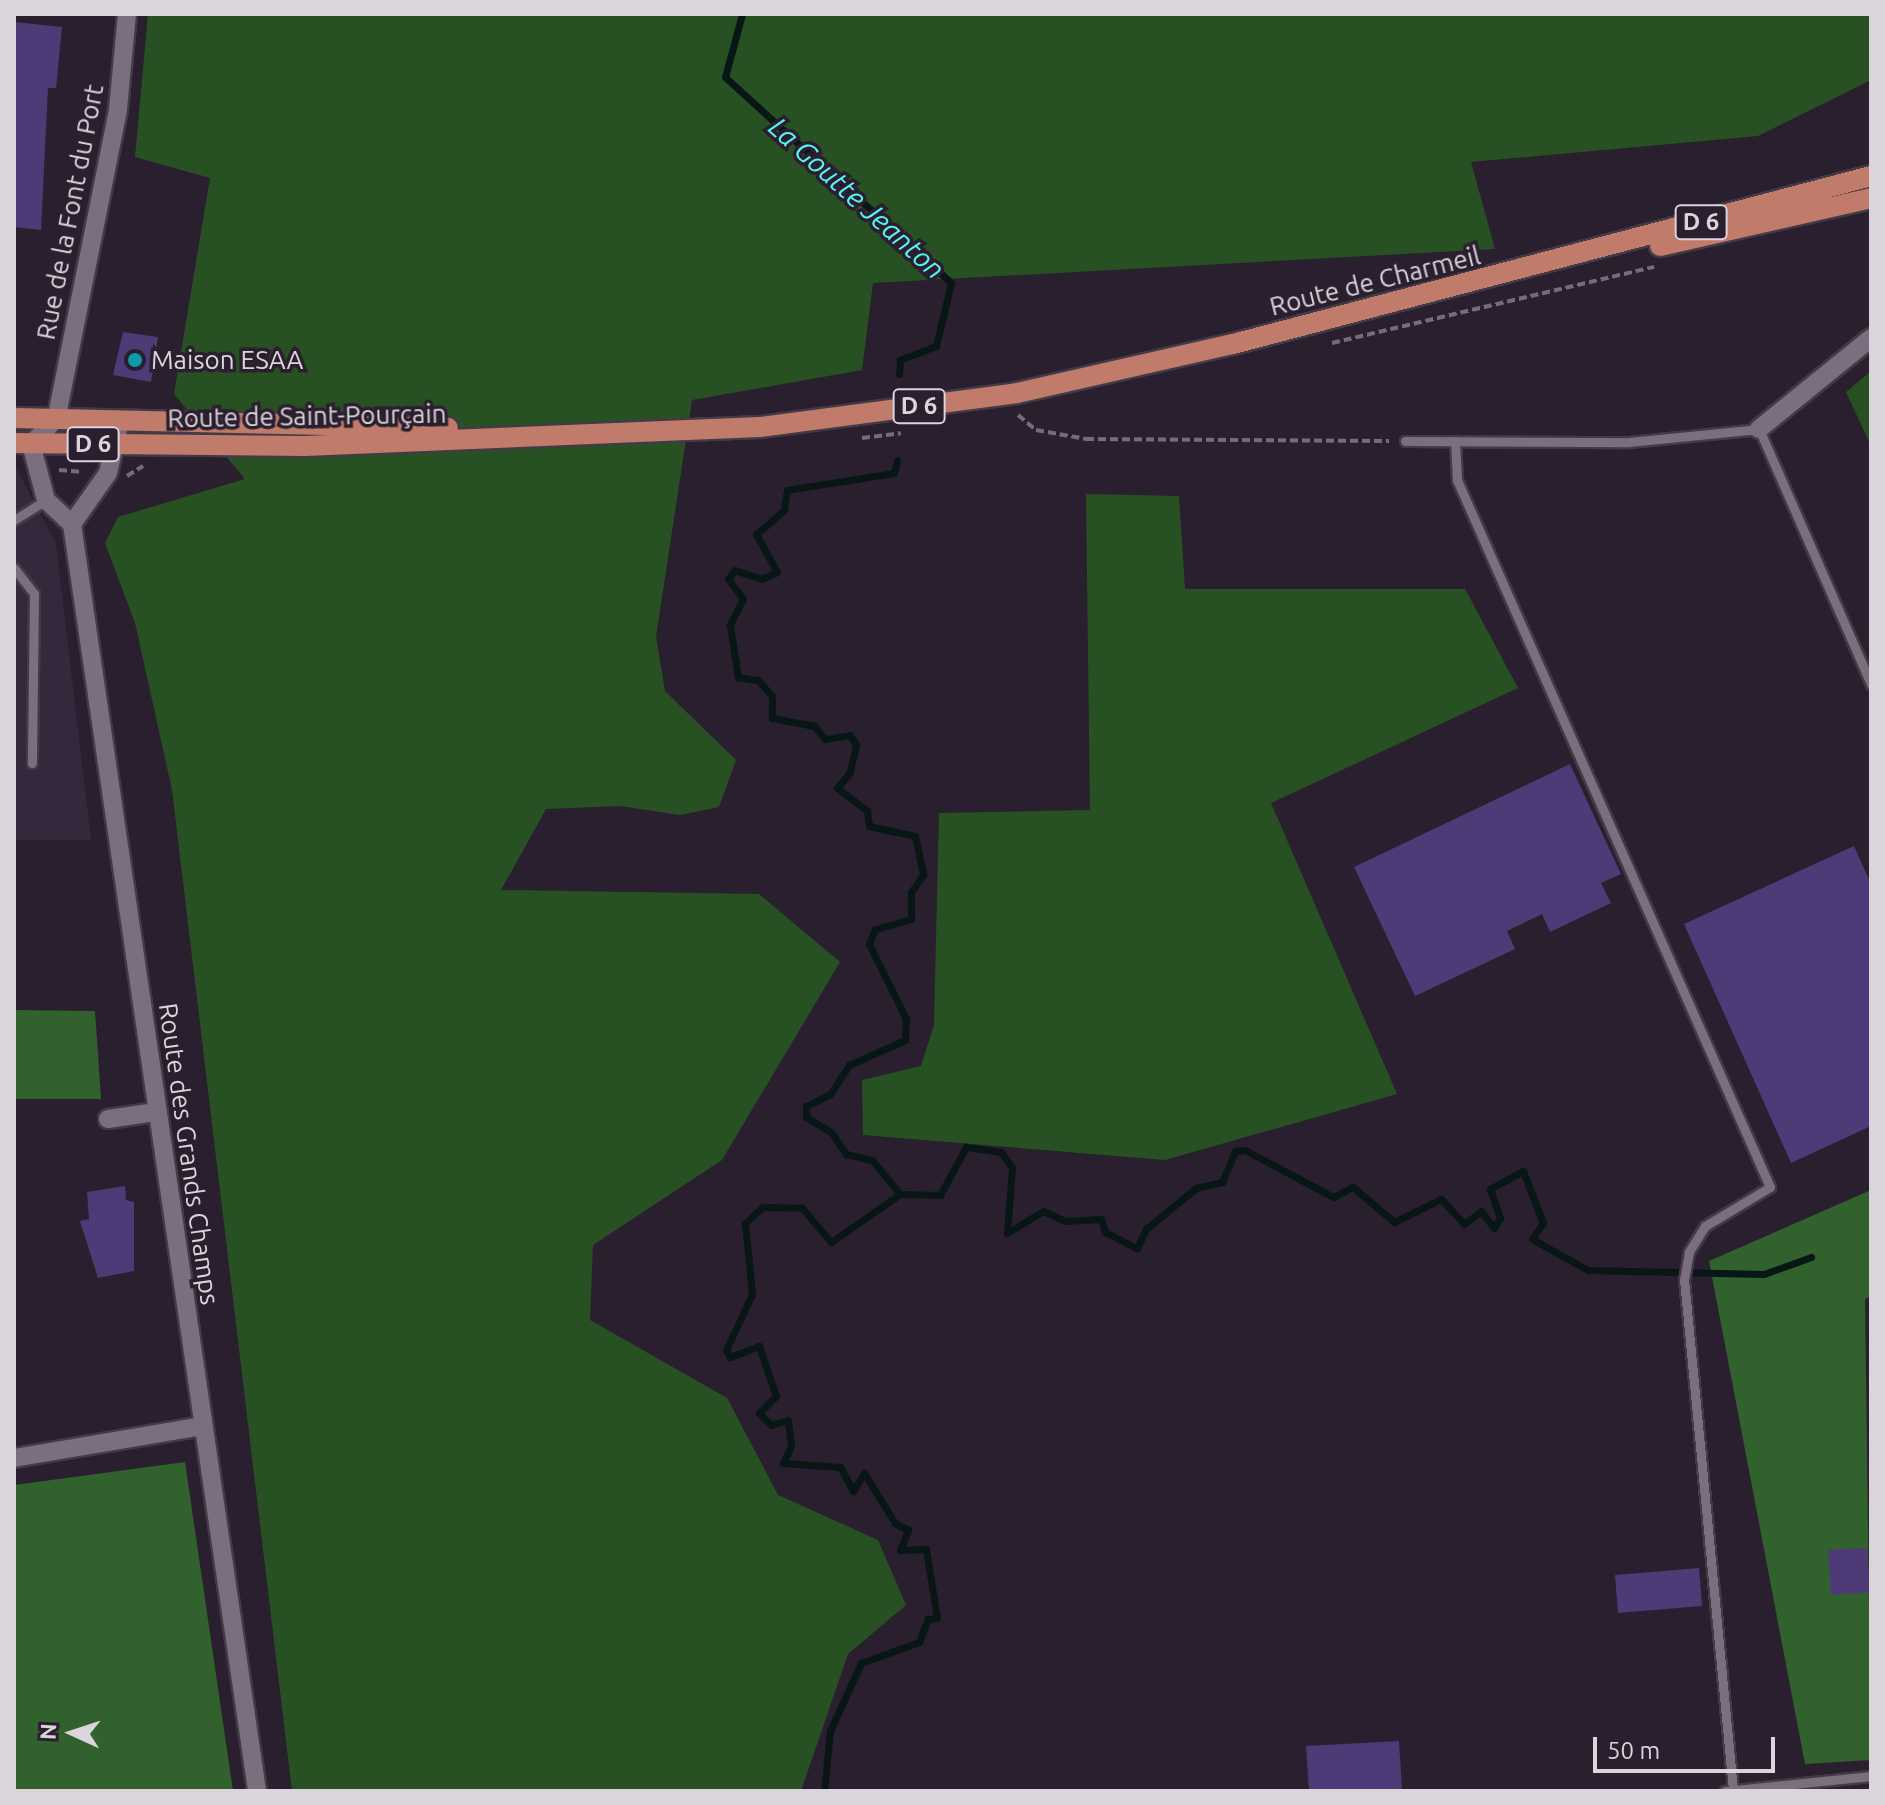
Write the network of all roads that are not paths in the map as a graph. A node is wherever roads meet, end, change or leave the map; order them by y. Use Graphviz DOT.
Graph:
graph roads {
  1 [pos="127,14"];
  2 [pos="1871,176"];
  3 [pos="1871,198"];
  4 [pos="1530,269"];
  5 [pos="1871,338"];
  6 [pos="1233,344"];
  7 [pos="14,418"];
  8 [pos="56,419"];
  9 [pos="120,420"];
  10 [pos="1759,429"];
  11 [pos="600,433"];
  12 [pos="1405,441"];
  13 [pos="1455,441"];
  14 [pos="22,443"];
  15 [pos="117,444"];
  16 [pos="46,500"];
  17 [pos="14,520"];
  18 [pos="72,524"];
  19 [pos="14,568"];
  20 [pos="1871,684"];
  21 [pos="32,763"];
  22 [pos="156,1112"];
  23 [pos="108,1119"];
  24 [pos="203,1426"];
  25 [pos="14,1458"];
  26 [pos="1871,1776"];
  27 [pos="1733,1790"];
  28 [pos="257,1791"];
  29 [pos="1725,1791"];
  1 -- 8 [label="street, Rue de la Font du Port"];
  2 -- 4 [label="main road, Route de Charmeil / D 6"];
  3 -- 4 [label="main road, Route de Charmeil / D 6"];
  4 -- 6 [label="main road, Route de Charmeil / D 6"];
  5 -- 10 [label="street"];
  6 -- 11 [label="main road, Route de Saint-Pourçain / D 6"];
  7 -- 8 [label="main road, Route de Saint-Pourçain / D 6"];
  8 -- 9 [label="main road, Route de Saint-Pourçain / D 6"];
  8 -- 14 [label="street"];
  9 -- 11 [label="main road, Route de Saint-Pourçain / D 6"];
  9 -- 15 [label="street"];
  10 -- 13 [label="lane"];
  10 -- 20 [label="lane"];
  11 -- 15 [label="main road, Route de Saint-Pourçain / D 6"];
  12 -- 13 [label="lane"];
  13 -- 27 [label="lane"];
  14 -- 15 [label="main road, Route de Saint-Pourçain / D 6"];
  14 -- 16 [label="street"];
  15 -- 18 [label="street"];
  16 -- 17 [label="lane"];
  16 -- 18 [label="street"];
  18 -- 22 [label="street, Route des Grands Champs"];
  19 -- 21 [label="lane"];
  22 -- 23 [label="street"];
  22 -- 24 [label="street, Route des Grands Champs"];
  24 -- 25 [label="street"];
  24 -- 28 [label="street, Route des Grands Champs"];
  26 -- 27 [label="lane"];
  27 -- 29 [label="lane"];
}
